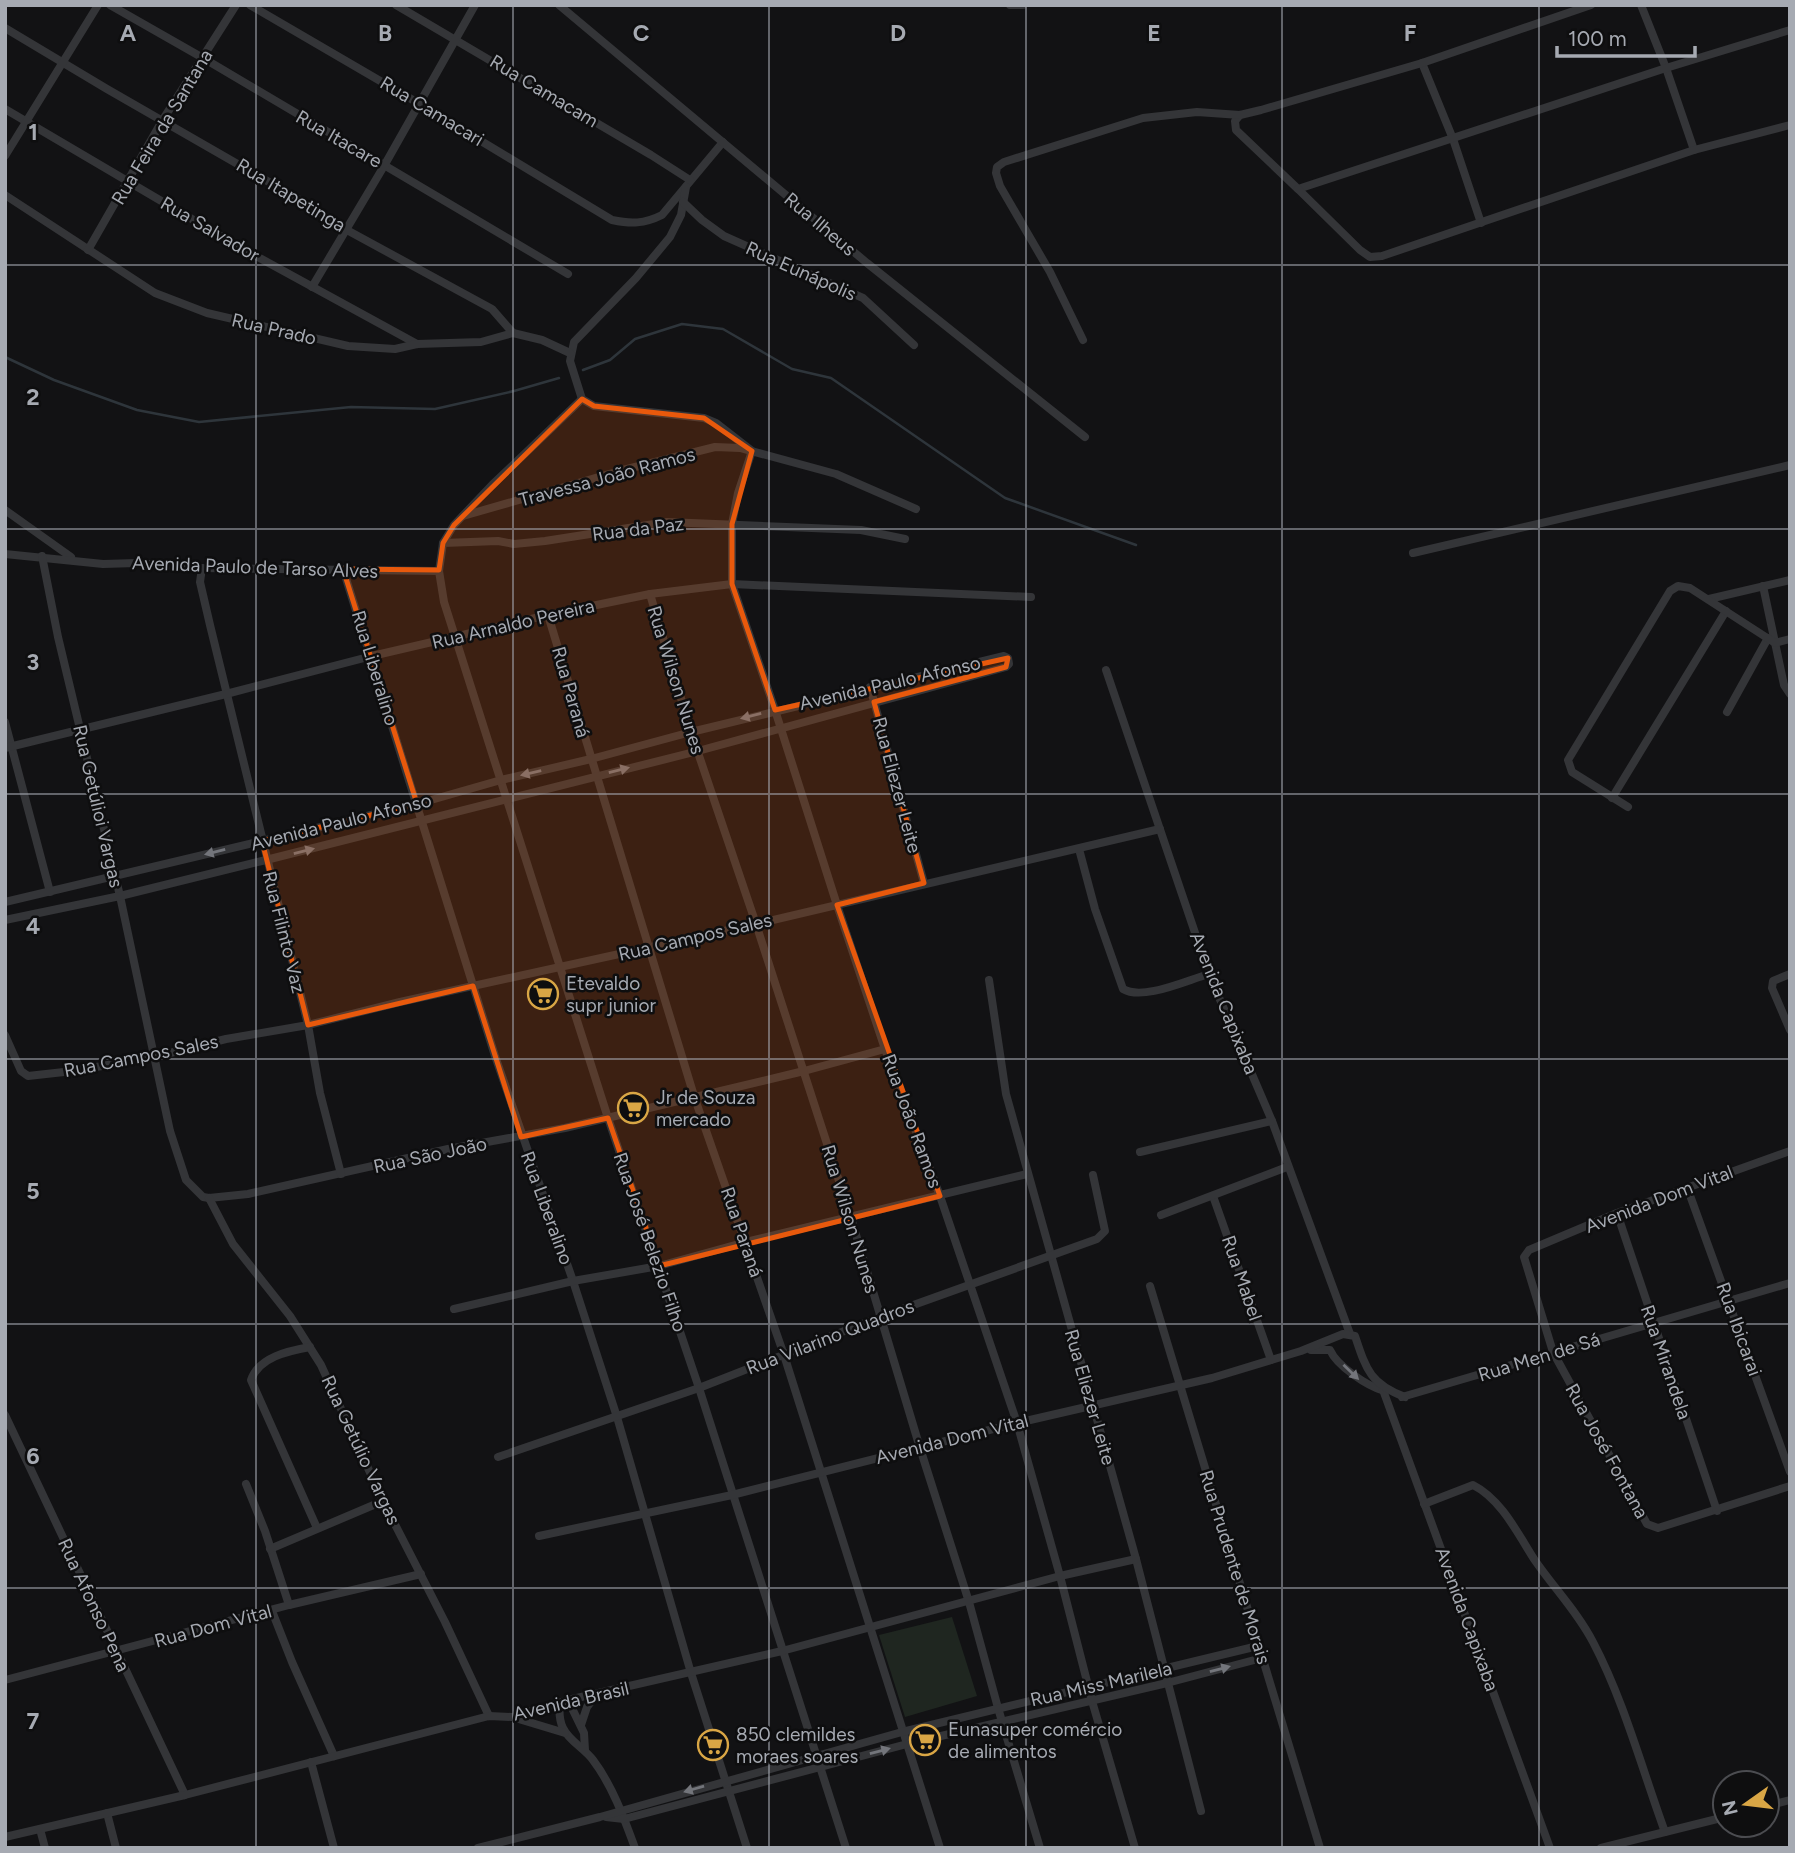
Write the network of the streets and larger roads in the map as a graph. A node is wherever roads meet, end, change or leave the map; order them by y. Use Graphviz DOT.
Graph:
graph roads {
  1 [pos="97,5"];
  2 [pos="110,5"];
  3 [pos="236,5"];
  4 [pos="250,5"];
  5 [pos="396,5"];
  6 [pos="475,5"];
  7 [pos="559,5"];
  8 [pos="1010,5"];
  9 [pos="1023,5"];
  10 [pos="1591,5"];
  11 [pos="1641,5"];
  12 [pos="5,28"];
  13 [pos="1790,30"];
  14 [pos="455,38"];
  15 [pos="203,58"];
  16 [pos="63,63"];
  17 [pos="1422,63"];
  18 [pos="1666,68"];
  19 [pos="418,103"];
  20 [pos="5,109"];
  21 [pos="1240,115"];
  22 [pos="162,121"];
  23 [pos="28,122"];
  24 [pos="1790,125"];
  25 [pos="1453,139"];
  26 [pos="723,142"];
  27 [pos="1694,150"];
  28 [pos="5,156"];
  29 [pos="384,166"];
  30 [pos="129,181"];
  31 [pos="688,184"];
  32 [pos="1298,190"];
  33 [pos="5,195"];
  34 [pos="683,202"];
  35 [pos="1481,223"];
  36 [pos="345,229"];
  37 [pos="88,250"];
  38 [pos="568,274"];
  39 [pos="312,287"];
  40 [pos="513,333"];
  41 [pos="1083,340"];
  42 [pos="417,344"];
  43 [pos="914,345"];
  44 [pos="570,353"];
  45 [pos="582,399"];
  46 [pos="1085,437"];
  47 [pos="752,451"];
  48 [pos="1790,465"];
  49 [pos="916,509"];
  50 [pos="5,510"];
  51 [pos="463,516"];
  52 [pos="732,524"];
  53 [pos="905,539"];
  54 [pos="443,543"];
  55 [pos="1413,553"];
  56 [pos="5,554"];
  57 [pos="42,556"];
  58 [pos="74,559"];
  59 [pos="202,568"];
  60 [pos="344,569"];
  61 [pos="439,571"];
  62 [pos="1790,580"];
  63 [pos="732,584"];
  64 [pos="1763,586"];
  65 [pos="650,594"];
  66 [pos="1031,597"];
  67 [pos="1709,599"];
  68 [pos="1726,611"];
  69 [pos="548,615"];
  70 [pos="456,636"];
  71 [pos="1790,639"];
  72 [pos="1772,641"];
  73 [pos="372,656"];
  74 [pos="1106,670"];
  75 [pos="870,687"];
  76 [pos="226,694"];
  77 [pos="1790,694"];
  78 [pos="874,702"];
  79 [pos="775,710"];
  80 [pos="1727,712"];
  81 [pos="5,722"];
  82 [pos="80,729"];
  83 [pos="781,730"];
  84 [pos="691,732"];
  85 [pos="8,747"];
  86 [pos="698,751"];
  87 [pos="591,759"];
  88 [pos="596,776"];
  89 [pos="501,780"];
  90 [pos="1612,798"];
  91 [pos="507,799"];
  92 [pos="417,804"];
  93 [pos="1628,807"];
  94 [pos="422,821"];
  95 [pos="1160,829"];
  96 [pos="262,841"];
  97 [pos="1079,849"];
  98 [pos="266,860"];
  99 [pos="114,877"];
  100 [pos="924,884"];
  101 [pos="50,892"];
  102 [pos="120,896"];
  103 [pos="5,902"];
  104 [pos="836,905"];
  105 [pos="5,920"];
  106 [pos="756,924"];
  107 [pos="649,947"];
  108 [pos="561,967"];
  109 [pos="1209,974"];
  110 [pos="1790,974"];
  111 [pos="989,980"];
  112 [pos="473,986"];
  113 [pos="308,1025"];
  114 [pos="1790,1030"];
  115 [pos="5,1035"];
  116 [pos="885,1049"];
  117 [pos="153,1057"];
  118 [pos="804,1071"];
  119 [pos="694,1096"];
  120 [pos="608,1118"];
  121 [pos="1272,1121"];
  122 [pos="521,1137"];
  123 [pos="1140,1152"];
  124 [pos="1789,1154"];
  125 [pos="1287,1167"];
  126 [pos="341,1174"];
  127 [pos="1027,1174"];
  128 [pos="1093,1175"];
  129 [pos="1687,1187"];
  130 [pos="940,1196"];
  131 [pos="1213,1196"];
  132 [pos="209,1198"];
  133 [pos="1617,1213"];
  134 [pos="1161,1215"];
  135 [pos="851,1217"];
  136 [pos="746,1242"];
  137 [pos="1530,1250"];
  138 [pos="1049,1254"];
  139 [pos="659,1266"];
  140 [pos="573,1282"];
  141 [pos="1790,1283"];
  142 [pos="969,1284"];
  143 [pos="1150,1286"];
  144 [pos="1728,1301"];
  145 [pos="454,1309"];
  146 [pos="880,1317"];
  147 [pos="1652,1322"];
  148 [pos="1350,1334"];
  149 [pos="310,1347"];
  150 [pos="1301,1351"];
  151 [pos="1553,1352"];
  152 [pos="784,1355"];
  153 [pos="1271,1360"];
  154 [pos="1180,1385"];
  155 [pos="699,1388"];
  156 [pos="1383,1390"];
  157 [pos="1405,1397"];
  158 [pos="1094,1406"];
  159 [pos="5,1415"];
  160 [pos="617,1417"];
  161 [pos="1017,1423"];
  162 [pos="920,1448"];
  163 [pos="498,1457"];
  164 [pos="820,1472"];
  165 [pos="1790,1472"];
  166 [pos="246,1484"];
  167 [pos="1790,1486"];
  168 [pos="732,1495"];
  169 [pos="383,1502"];
  170 [pos="1424,1504"];
  171 [pos="1717,1511"];
  172 [pos="646,1512"];
  173 [pos="317,1528"];
  174 [pos="539,1536"];
  175 [pos="270,1549"];
  176 [pos="1136,1559"];
  177 [pos="421,1574"];
  178 [pos="1060,1576"];
  179 [pos="969,1602"];
  180 [pos="289,1605"];
  181 [pos="272,1611"];
  182 [pos="870,1627"];
  183 [pos="1258,1646"];
  184 [pos="782,1651"];
  185 [pos="116,1653"];
  186 [pos="1262,1658"];
  187 [pos="1163,1670"];
  188 [pos="691,1673"];
  189 [pos="5,1680"];
  190 [pos="1167,1683"];
  191 [pos="1089,1688"];
  192 [pos="596,1695"];
  193 [pos="564,1701"];
  194 [pos="1092,1701"];
  195 [pos="998,1708"];
  196 [pos="489,1716"];
  197 [pos="512,1717"];
  198 [pos="1002,1723"];
  199 [pos="581,1725"];
  200 [pos="902,1731"];
  201 [pos="565,1732"];
  202 [pos="907,1744"];
  203 [pos="585,1750"];
  204 [pos="816,1755"];
  205 [pos="334,1756"];
  206 [pos="311,1762"];
  207 [pos="820,1767"];
  208 [pos="725,1780"];
  209 [pos="727,1790"];
  210 [pos="185,1795"];
  211 [pos="620,1810"];
  212 [pos="1201,1811"];
  213 [pos="107,1813"];
  214 [pos="600,1817"];
  215 [pos="624,1819"];
  216 [pos="1711,1820"];
  217 [pos="40,1829"];
  218 [pos="1665,1832"];
  219 [pos="5,1837"];
  220 [pos="45,1848"];
  221 [pos="116,1848"];
  222 [pos="334,1848"];
  223 [pos="478,1848"];
  224 [pos="635,1848"];
  225 [pos="747,1848"];
  226 [pos="846,1848"];
  227 [pos="940,1848"];
  228 [pos="1040,1848"];
  229 [pos="1135,1848"];
  230 [pos="1320,1848"];
  231 [pos="1550,1848"];
  232 [pos="1601,1848"];
  1 -- 16 [label="street"];
  2 -- 15 [label="street, Rua Itacare"];
  3 -- 15 [label="street, Rua Feira da Santana"];
  4 -- 19 [label="street, Rua Camacari"];
  5 -- 14 [label="street, Rua Camacam"];
  6 -- 14 [label="street"];
  7 -- 26 [label="street, Rua Ilheus"];
  8 -- 9 [label="street"];
  10 -- 17 [label="street"];
  11 -- 18 [label="street"];
  12 -- 16 [label="street, Rua Itapetinga"];
  13 -- 18 [label="street"];
  14 -- 19 [label="street"];
  14 -- 31 [label="street, Rua Camacam"];
  15 -- 22 [label="street, Rua Feira da Santana"];
  15 -- 29 [label="street, Rua Itacare"];
  16 -- 22 [label="street, Rua Itapetinga"];
  16 -- 23 [label="street"];
  17 -- 21 [label="street"];
  17 -- 25 [label="street"];
  18 -- 25 [label="street"];
  18 -- 27 [label="street"];
  19 -- 29 [label="street"];
  19 -- 31 [label="street, Rua Camacari"];
  20 -- 23 [label="street, Rua Salvador"];
  21 -- 32 [label="street"];
  21 -- 41 [label="street"];
  22 -- 30 [label="street, Rua Feira da Santana"];
  22 -- 36 [label="street, Rua Itapetinga"];
  23 -- 28 [label="street"];
  23 -- 30 [label="street, Rua Salvador"];
  24 -- 27 [label="street"];
  25 -- 32 [label="street"];
  25 -- 35 [label="street"];
  26 -- 31 [label="street"];
  26 -- 46 [label="street, Rua Ilheus"];
  27 -- 35 [label="street"];
  29 -- 36 [label="street"];
  29 -- 38 [label="street, Rua Itacare"];
  30 -- 37 [label="street, Rua Feira da Santana"];
  30 -- 39 [label="street, Rua Salvador"];
  31 -- 34 [label="street"];
  32 -- 35 [label="street"];
  33 -- 37 [label="street, Rua Prado"];
  34 -- 43 [label="street, Rua Eunápolis"];
  34 -- 44 [label="street"];
  36 -- 39 [label="street"];
  36 -- 40 [label="street, Rua Itapetinga"];
  37 -- 42 [label="street, Rua Prado"];
  39 -- 42 [label="street, Rua Salvador"];
  40 -- 42 [label="street, Rua Prado"];
  40 -- 44 [label="street"];
  44 -- 45 [label="street"];
  45 -- 47 [label="street"];
  45 -- 51 [label="street"];
  47 -- 49 [label="street"];
  47 -- 51 [label="street, Travessa João Ramos"];
  47 -- 52 [label="street, Rua João Ramos"];
  48 -- 55 [label="street"];
  50 -- 58 [label="street"];
  51 -- 54 [label="street"];
  52 -- 53 [label="street, Rua da Paz"];
  52 -- 54 [label="street, Rua da Paz"];
  52 -- 63 [label="street, Rua João Ramos"];
  54 -- 61 [label="street"];
  56 -- 57 [label="street, Avenida Paulo de Tarso Alves"];
  57 -- 58 [label="street, Avenida Paulo de Tarso Alves"];
  57 -- 82 [label="street, Rua Getúlioi Vargas"];
  58 -- 59 [label="street, Avenida Paulo de Tarso Alves"];
  59 -- 60 [label="street, Avenida Paulo de Tarso Alves"];
  59 -- 76 [label="street, Rua Filinto Vaz"];
  60 -- 61 [label="street, Avenida Paulo de Tarso Alves"];
  60 -- 73 [label="street, Rua Liberalino"];
  61 -- 70 [label="street"];
  62 -- 64 [label="street"];
  63 -- 65 [label="street, Rua Arnaldo Pereira"];
  63 -- 66 [label="street, Rua Arnaldo Pereira"];
  63 -- 79 [label="street, Rua João Ramos"];
  64 -- 67 [label="street"];
  64 -- 72 [label="street"];
  65 -- 69 [label="street, Rua Arnaldo Pereira"];
  65 -- 84 [label="street, Rua Wilson Nunes"];
  67 -- 68 [label="street"];
  67 -- 90 [label="street"];
  68 -- 72 [label="street"];
  68 -- 90 [label="street"];
  69 -- 70 [label="street, Rua Arnaldo Pereira"];
  69 -- 87 [label="street, Rua Paraná"];
  70 -- 73 [label="street, Rua Arnaldo Pereira"];
  70 -- 89 [label="street, Rua José Belezio Filho"];
  71 -- 72 [label="street"];
  72 -- 77 [label="street"];
  72 -- 80 [label="street"];
  73 -- 76 [label="street, Rua Arnaldo Pereira"];
  73 -- 92 [label="street, Rua Liberalino"];
  74 -- 95 [label="street, Avenida Capixaba"];
  75 -- 78 [label="street, Rua Eliezer Leite"];
  75 -- 78 [label="street, Avenida Paulo Afonso"];
  75 -- 79 [label="street, Avenida Paulo Afonso"];
  76 -- 82 [label="street, Rua Arnaldo Pereira"];
  76 -- 96 [label="street, Rua Filinto Vaz"];
  78 -- 83 [label="street, Avenida Paulo Afonso"];
  78 -- 100 [label="street, Rua Eliezer Leite"];
  79 -- 83 [label="street, Rua João Ramos"];
  79 -- 84 [label="street, Avenida Paulo Afonso, one-way"];
  81 -- 85 [label="street"];
  82 -- 85 [label="street, Rua Arnaldo Pereira"];
  82 -- 99 [label="street, Rua Getúlioi Vargas"];
  83 -- 86 [label="street, Avenida Paulo Afonso"];
  83 -- 104 [label="street, Rua João Ramos"];
  84 -- 86 [label="street, Rua Wilson Nunes"];
  84 -- 87 [label="street, Avenida Paulo Afonso"];
  85 -- 101 [label="street"];
  88 -- 86 [label="street, Avenida Paulo Afonso, one-way"];
  86 -- 106 [label="street, Rua Wilson Nunes"];
  87 -- 88 [label="street, Rua Paraná"];
  87 -- 89 [label="street, Avenida Paulo Afonso, one-way"];
  88 -- 91 [label="street, Avenida Paulo Afonso"];
  88 -- 107 [label="street, Rua Paraná"];
  89 -- 91 [label="street, Rua José Belezio Filho"];
  89 -- 92 [label="street, Avenida Paulo Afonso"];
  90 -- 93 [label="street"];
  91 -- 94 [label="street, Avenida Paulo Afonso"];
  91 -- 108 [label="street, Rua José Belezio Filho"];
  92 -- 94 [label="street, Rua Liberalino"];
  92 -- 96 [label="street, Avenida Paulo Afonso"];
  98 -- 94 [label="street, Avenida Paulo Afonso, one-way"];
  94 -- 112 [label="street, Rua Liberalino"];
  95 -- 97 [label="street, Rua Campos Sales"];
  95 -- 109 [label="street, Avenida Capixaba"];
  96 -- 98 [label="street, Rua Filinto Vaz"];
  96 -- 99 [label="street, Avenida Paulo Afonso, one-way"];
  97 -- 100 [label="street, Rua Campos Sales"];
  97 -- 109 [label="street"];
  98 -- 102 [label="street, Avenida Paulo Afonso"];
  98 -- 113 [label="street, Rua Filinto Vaz"];
  99 -- 101 [label="street, Avenida Paulo Afonso"];
  99 -- 102 [label="street, Rua Getúlioi Vargas"];
  100 -- 104 [label="street, Rua Campos Sales"];
  101 -- 103 [label="street, Avenida Paulo Afonso"];
  102 -- 105 [label="street, Avenida Paulo Afonso"];
  102 -- 117 [label="street, Rua Getúlioi Vargas"];
  104 -- 106 [label="street, Rua Campos Sales"];
  104 -- 116 [label="street, Rua João Ramos"];
  106 -- 107 [label="street, Rua Campos Sales"];
  106 -- 118 [label="street, Rua Wilson Nunes"];
  107 -- 108 [label="street, Rua Campos Sales"];
  107 -- 119 [label="street, Rua Paraná"];
  108 -- 112 [label="street, Rua Campos Sales"];
  108 -- 120 [label="street, Rua José Belezio Filho"];
  109 -- 121 [label="street, Avenida Capixaba"];
  110 -- 114 [label="street"];
  111 -- 127 [label="street, Rua Eliezer Leite"];
  112 -- 113 [label="street, Rua Campos Sales"];
  112 -- 122 [label="street, Rua Liberalino"];
  113 -- 117 [label="street, Rua Campos Sales"];
  113 -- 126 [label="street, Rua Filinto Vaz"];
  115 -- 117 [label="street, Rua Campos Sales"];
  116 -- 118 [label="street, Rua São João"];
  116 -- 130 [label="street, Rua João Ramos"];
  117 -- 132 [label="street"];
  118 -- 119 [label="street, Rua São João"];
  118 -- 135 [label="street, Rua Wilson Nunes"];
  119 -- 120 [label="street, Rua São João"];
  119 -- 136 [label="street, Rua Paraná"];
  120 -- 122 [label="street, Rua São João"];
  120 -- 139 [label="street, Rua José Belezio Filho"];
  121 -- 123 [label="street"];
  121 -- 125 [label="street, Avenida Capixaba"];
  122 -- 126 [label="street, Rua São João"];
  122 -- 140 [label="street, Rua Liberalino"];
  124 -- 129 [label="street, Avenida Dom Vital"];
  125 -- 131 [label="street"];
  125 -- 148 [label="street, Avenida Capixaba"];
  126 -- 132 [label="street, Rua São João"];
  127 -- 130 [label="street"];
  127 -- 138 [label="street, Rua Eliezer Leite"];
  128 -- 138 [label="street, Rua Vilarino Quadros"];
  129 -- 133 [label="street, Avenida Dom Vital"];
  129 -- 144 [label="street, Rua Ibicarai"];
  130 -- 135 [label="street"];
  130 -- 142 [label="street, Rua João Ramos"];
  131 -- 134 [label="street"];
  131 -- 153 [label="street, Rua Mabel"];
  132 -- 149 [label="street, Rua Getúlio Vargas"];
  133 -- 137 [label="street, Avenida Dom Vital"];
  133 -- 147 [label="street, Rua Mirandela"];
  135 -- 136 [label="street"];
  135 -- 146 [label="street, Rua Wilson Nunes"];
  136 -- 139 [label="street"];
  136 -- 152 [label="street, Rua Paraná"];
  137 -- 151 [label="street, Rua José Fontana"];
  138 -- 142 [label="street, Rua Vilarino Quadros"];
  138 -- 158 [label="street, Rua Eliezer Leite"];
  139 -- 140 [label="street"];
  139 -- 155 [label="street, Rua José Belezio Filho"];
  140 -- 145 [label="street"];
  140 -- 160 [label="street, Rua Liberalino"];
  141 -- 144 [label="street, Rua Men de Sá"];
  142 -- 146 [label="street, Rua Vilarino Quadros"];
  142 -- 161 [label="street, Rua João Ramos"];
  143 -- 154 [label="street, Rua Prudente de Morais"];
  144 -- 147 [label="street, Rua Men de Sá"];
  144 -- 165 [label="street, Rua Ibicarai"];
  146 -- 152 [label="street, Rua Vilarino Quadros"];
  146 -- 162 [label="street, Rua Wilson Nunes"];
  147 -- 151 [label="street, Rua Men de Sá"];
  147 -- 171 [label="street, Rua Mirandela"];
  148 -- 150 [label="street, Avenida Dom Vital"];
  148 -- 157 [label="street"];
  149 -- 169 [label="street, Rua Getúlio Vargas"];
  149 -- 173 [label="street"];
  150 -- 153 [label="street, Avenida Dom Vital"];
  150 -- 156 [label="street, one-way"];
  151 -- 157 [label="street, Rua Men de Sá"];
  151 -- 171 [label="street, Rua José Fontana"];
  152 -- 155 [label="street, Rua Vilarino Quadros"];
  152 -- 164 [label="street, Rua Paraná"];
  153 -- 154 [label="street, Avenida Dom Vital"];
  154 -- 158 [label="street, Avenida Dom Vital"];
  154 -- 183 [label="street, Rua Prudente de Morais"];
  155 -- 160 [label="street, Rua Vilarino Quadros"];
  155 -- 168 [label="street, Rua José Belezio Filho"];
  156 -- 157 [label="street"];
  156 -- 170 [label="street, Avenida Capixaba"];
  158 -- 161 [label="street, Avenida Dom Vital"];
  158 -- 176 [label="street, Rua Eliezer Leite"];
  159 -- 185 [label="street, Rua Afonso Pena"];
  160 -- 163 [label="street, Rua Vilarino Quadros"];
  160 -- 172 [label="street, Rua Liberalino"];
  161 -- 162 [label="street, Avenida Dom Vital"];
  161 -- 178 [label="street, Rua João Ramos"];
  162 -- 164 [label="street, Avenida Dom Vital"];
  162 -- 179 [label="street, Rua Wilson Nunes"];
  164 -- 168 [label="street, Avenida Dom Vital"];
  164 -- 182 [label="street, Rua Paraná"];
  166 -- 175 [label="street"];
  167 -- 171 [label="street"];
  168 -- 172 [label="street, Avenida Dom Vital"];
  168 -- 184 [label="street, Rua José Belezio Filho"];
  169 -- 173 [label="street"];
  169 -- 177 [label="street, Rua Getúlio Vargas"];
  170 -- 218 [label="street"];
  170 -- 231 [label="street, Avenida Capixaba"];
  172 -- 174 [label="street, Avenida Dom Vital"];
  172 -- 188 [label="street, Rua Liberalino"];
  173 -- 175 [label="street"];
  175 -- 180 [label="street"];
  176 -- 178 [label="street, Avenida Brasil"];
  176 -- 187 [label="street, Rua Eliezer Leite"];
  177 -- 180 [label="street, Rua Dom Vital"];
  177 -- 196 [label="street, Rua Getúlio Vargas"];
  178 -- 179 [label="street, Avenida Brasil"];
  178 -- 191 [label="street, Rua João Ramos"];
  179 -- 182 [label="street, Avenida Brasil"];
  179 -- 195 [label="street, Rua Wilson Nunes"];
  180 -- 181 [label="street, Rua Dom Vital"];
  181 -- 185 [label="street, Rua Dom Vital"];
  181 -- 205 [label="street"];
  182 -- 184 [label="street, Avenida Brasil"];
  182 -- 200 [label="street, Rua Paraná"];
  183 -- 186 [label="street, Rua Prudente de Morais"];
  183 -- 187 [label="street, Rua Miss Marilela"];
  184 -- 188 [label="street, Avenida Brasil"];
  184 -- 204 [label="street, Rua José Belezio Filho"];
  185 -- 189 [label="street, Rua Dom Vital"];
  185 -- 210 [label="street, Rua Afonso Pena"];
  190 -- 186 [label="street, Rua Miss Marilela, one-way"];
  186 -- 230 [label="street, Rua Prudente de Morais"];
  187 -- 190 [label="street, Rua Eliezer Leite"];
  187 -- 191 [label="street, Rua Miss Marilela"];
  188 -- 192 [label="street, Avenida Brasil"];
  188 -- 208 [label="street, Rua Liberalino"];
  190 -- 194 [label="street, Rua Miss Marilela"];
  190 -- 212 [label="street, Rua Eliezer Leite"];
  191 -- 194 [label="street, Rua João Ramos"];
  191 -- 195 [label="street, Rua Miss Marilela"];
  192 -- 193 [label="street, Avenida Brasil"];
  192 -- 199 [label="street"];
  193 -- 197 [label="street, Avenida Brasil"];
  193 -- 199 [label="street"];
  193 -- 201 [label="street"];
  194 -- 198 [label="street, Rua Miss Marilela"];
  194 -- 229 [label="street, Rua João Ramos"];
  195 -- 198 [label="street, Rua Wilson Nunes"];
  195 -- 200 [label="street, Rua Miss Marilela"];
  196 -- 197 [label="street, Avenida Brasil"];
  196 -- 205 [label="street, Avenida Brasil"];
  197 -- 201 [label="street"];
  198 -- 202 [label="street, Rua Miss Marilela"];
  198 -- 228 [label="street, Rua Wilson Nunes"];
  199 -- 203 [label="street"];
  200 -- 202 [label="street, Rua Paraná"];
  200 -- 204 [label="street, Rua Miss Marilela"];
  201 -- 203 [label="street"];
  207 -- 202 [label="street, Rua Miss Marilela, one-way"];
  202 -- 227 [label="street, Rua Paraná"];
  203 -- 211 [label="street"];
  204 -- 207 [label="street, Rua José Belezio Filho"];
  204 -- 208 [label="street, Rua Miss Marilela"];
  205 -- 206 [label="street, Avenida Brasil"];
  206 -- 210 [label="street, Avenida Brasil"];
  206 -- 222 [label="street"];
  207 -- 209 [label="street, Rua Miss Marilela"];
  207 -- 226 [label="street, Rua José Belezio Filho"];
  208 -- 209 [label="street, Rua Liberalino"];
  208 -- 211 [label="street, Rua Miss Marilela, one-way"];
  209 -- 215 [label="street, Rua Miss Marilela"];
  209 -- 225 [label="street, Rua Liberalino"];
  210 -- 213 [label="street, Avenida Brasil"];
  211 -- 214 [label="street, Rua Miss Marilela"];
  211 -- 215 [label="street"];
  213 -- 217 [label="street, Avenida Brasil"];
  213 -- 221 [label="street"];
  214 -- 215 [label="street"];
  214 -- 223 [label="street"];
  215 -- 224 [label="street"];
  216 -- 218 [label="street"];
  217 -- 219 [label="street, Avenida Brasil"];
  217 -- 220 [label="street"];
  218 -- 232 [label="street"];
}
